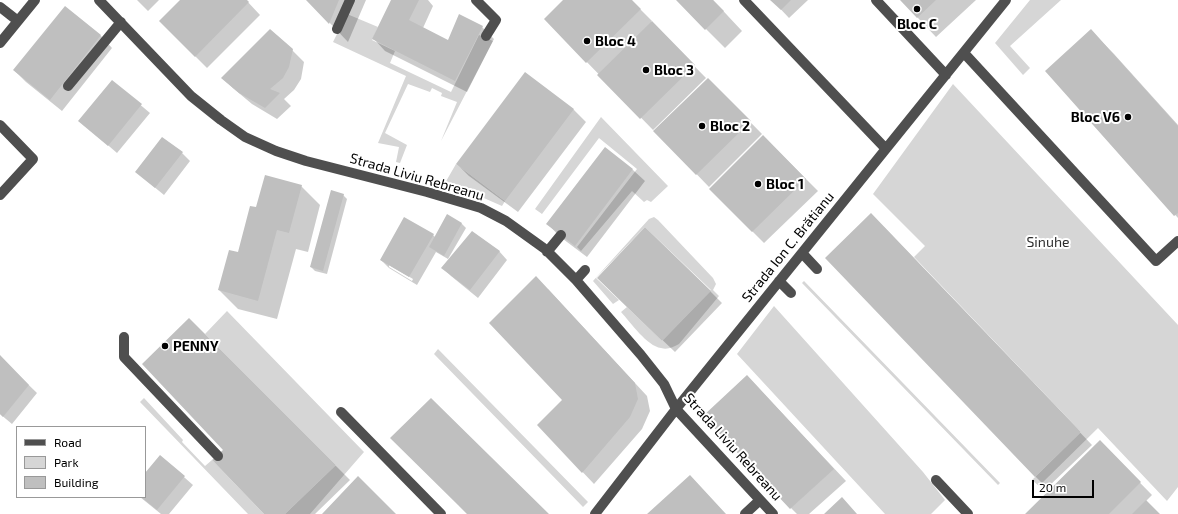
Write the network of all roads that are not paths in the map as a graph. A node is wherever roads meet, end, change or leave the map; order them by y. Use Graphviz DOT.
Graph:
graph roads {
  1 [pos="35,0"];
  2 [pos="99,0"];
  3 [pos="350,0"];
  4 [pos="476,0"];
  5 [pos="744,0"];
  6 [pos="876,0"];
  7 [pos="1006,0"];
  8 [pos="0,7"];
  9 [pos="18,21"];
  10 [pos="121,22"];
  11 [pos="337,29"];
  12 [pos="486,36"];
  13 [pos="0,43"];
  14 [pos="964,52"];
  15 [pos="946,74"];
  16 [pos="68,86"];
  17 [pos="0,125"];
  18 [pos="886,148"];
  19 [pos="0,195"];
  20 [pos="561,235"];
  21 [pos="1178,241"];
  22 [pos="547,252"];
  23 [pos="802,253"];
  24 [pos="817,268"];
  25 [pos="585,270"];
  26 [pos="576,280"];
  27 [pos="779,281"];
  28 [pos="792,293"];
  29 [pos="124,337"];
  30 [pos="676,409"];
  31 [pos="341,412"];
  32 [pos="218,456"];
  33 [pos="936,480"];
  34 [pos="760,500"];
  35 [pos="441,514"];
  36 [pos="595,514"];
  37 [pos="745,514"];
  38 [pos="773,514"];
  39 [pos="968,514"];
  1 -- 9 [label="street"];
  2 -- 10 [label="street, Strada Liviu Rebreanu"];
  3 -- 11 [label="street"];
  4 -- 12 [label="street"];
  5 -- 18 [label="street"];
  6 -- 15 [label="street"];
  7 -- 14 [label="street, Strada Ion C. Brătianu"];
  8 -- 9 [label="street"];
  9 -- 13 [label="street"];
  10 -- 16 [label="street"];
  10 -- 22 [label="street, Strada Liviu Rebreanu"];
  14 -- 15 [label="street, Strada Ion C. Brătianu"];
  14 -- 21 [label="street"];
  15 -- 18 [label="street, Strada Ion C. Brătianu"];
  17 -- 19 [label="street"];
  18 -- 23 [label="street, Strada Ion C. Brătianu"];
  20 -- 22 [label="street"];
  22 -- 26 [label="street, Strada Liviu Rebreanu"];
  23 -- 24 [label="street"];
  23 -- 27 [label="street, Strada Ion C. Brătianu"];
  25 -- 26 [label="street"];
  26 -- 30 [label="street, Strada Liviu Rebreanu"];
  27 -- 28 [label="street"];
  27 -- 30 [label="street, Strada Ion C. Brătianu"];
  29 -- 32 [label="street"];
  30 -- 34 [label="street, Strada Liviu Rebreanu"];
  30 -- 36 [label="street, Strada Ion C. Brătianu"];
  31 -- 35 [label="street"];
  33 -- 39 [label="street"];
  34 -- 37 [label="street"];
  34 -- 38 [label="street, Strada Liviu Rebreanu"];
}
